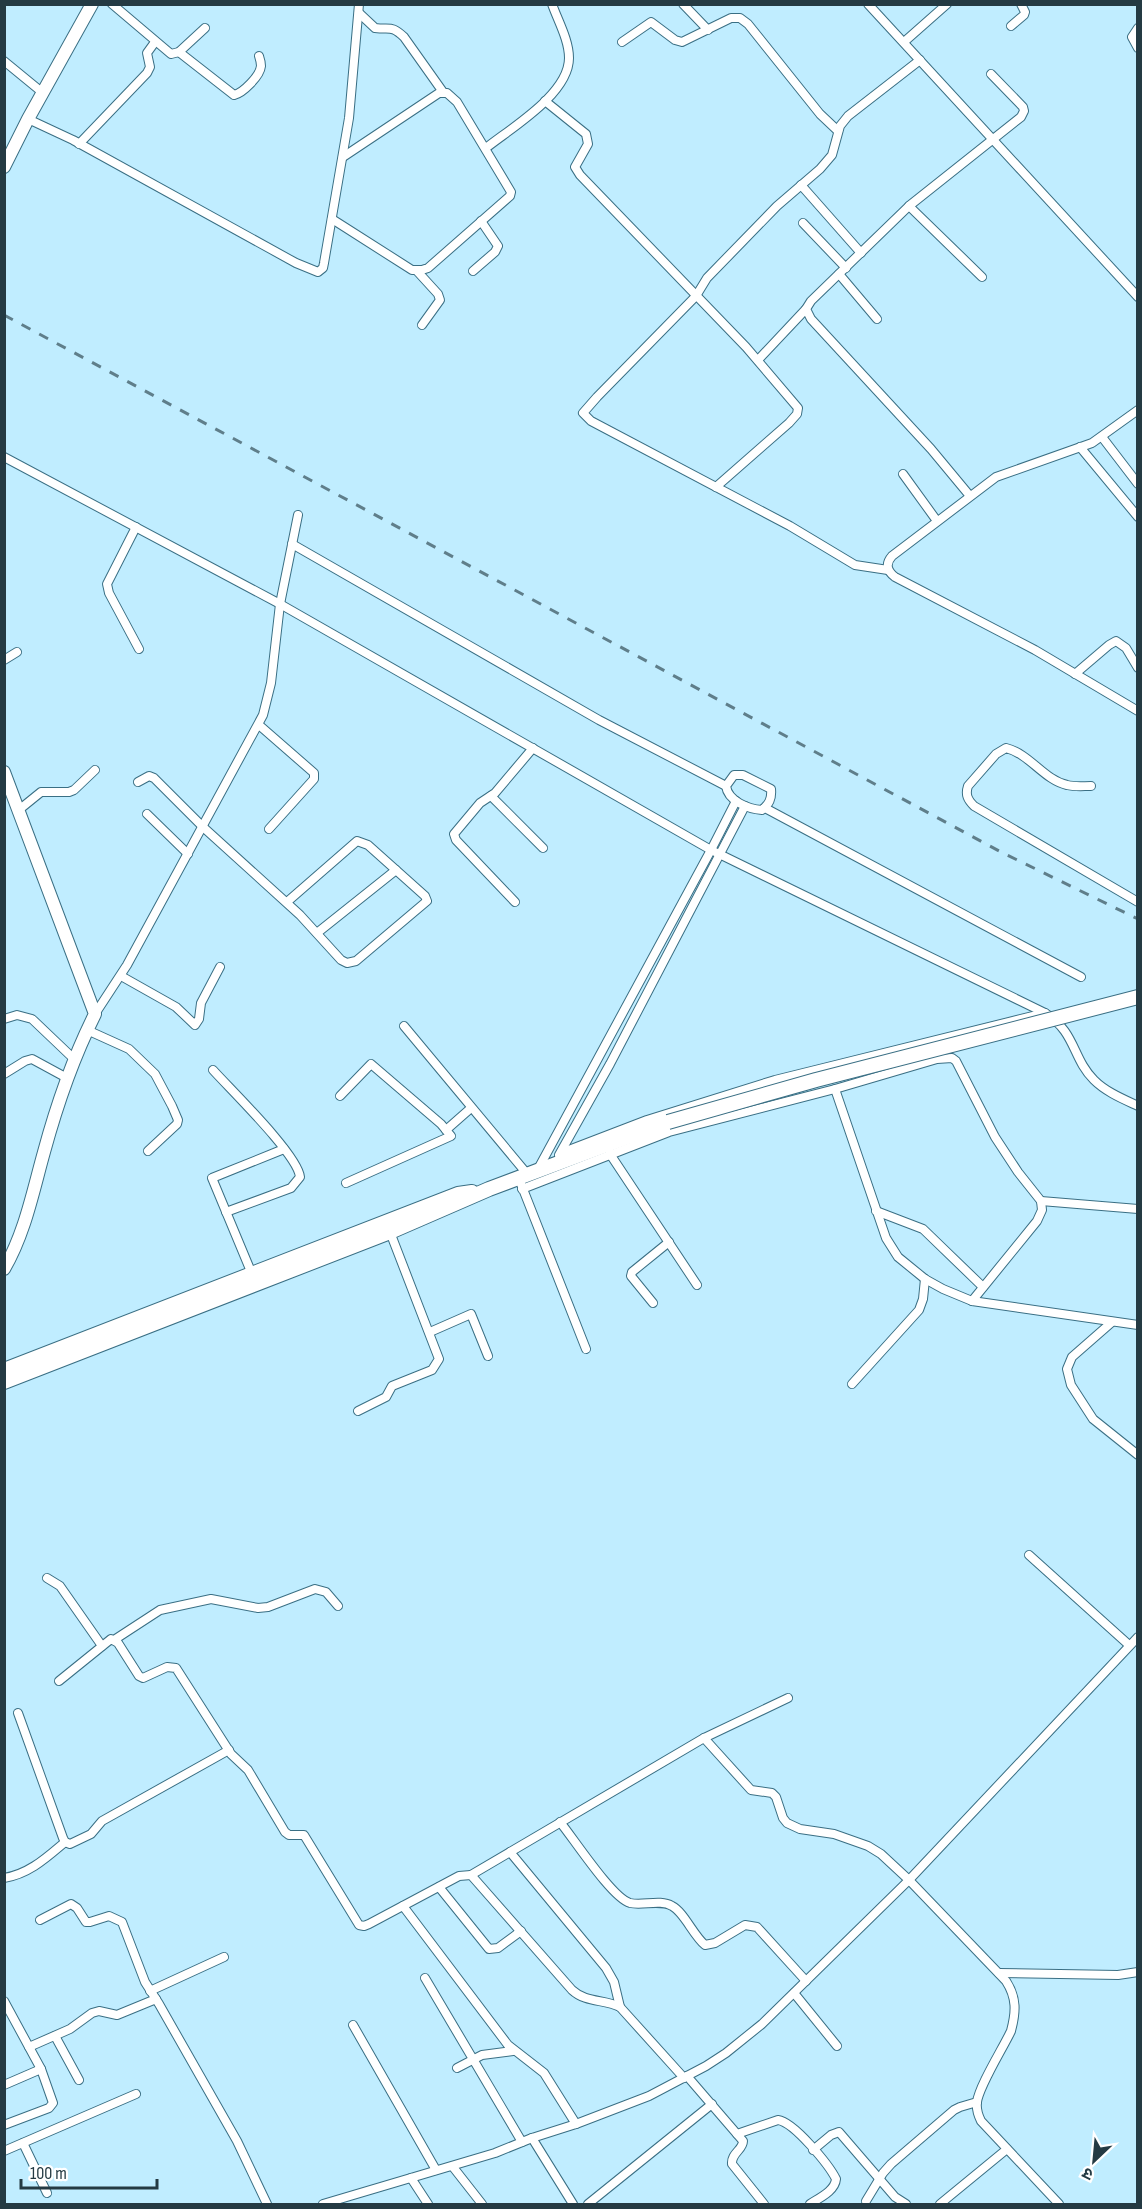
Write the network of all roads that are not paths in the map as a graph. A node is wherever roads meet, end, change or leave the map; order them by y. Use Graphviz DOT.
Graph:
graph roads {
  1 [pos="92,4"];
  2 [pos="112,4"];
  3 [pos="552,4"];
  4 [pos="682,4"];
  5 [pos="868,4"];
  6 [pos="947,4"];
  7 [pos="1021,4"];
  8 [pos="359,9"];
  9 [pos="1011,26"];
  10 [pos="205,28"];
  11 [pos="1137,28"];
  12 [pos="708,30"];
  13 [pos="155,42"];
  14 [pos="621,42"];
  15 [pos="904,42"];
  16 [pos="1137,48"];
  17 [pos="179,52"];
  18 [pos="259,56"];
  19 [pos="920,60"];
  20 [pos="4,61"];
  21 [pos="991,74"];
  22 [pos="443,92"];
  23 [pos="43,93"];
  24 [pos="545,101"];
  25 [pos="28,118"];
  26 [pos="838,131"];
  27 [pos="991,140"];
  28 [pos="79,144"];
  29 [pos="486,148"];
  30 [pos="343,157"];
  31 [pos="4,167"];
  32 [pos="801,185"];
  33 [pos="909,206"];
  34 [pos="332,219"];
  35 [pos="481,221"];
  36 [pos="803,223"];
  37 [pos="861,253"];
  38 [pos="417,271"];
  39 [pos="473,271"];
  40 [pos="842,271"];
  41 [pos="981,278"];
  42 [pos="696,296"];
  43 [pos="1137,297"];
  44 [pos="806,309"];
  45 [pos="877,319"];
  46 [pos="422,325"];
  47 [pos="758,360"];
  48 [pos="1137,410"];
  49 [pos="1102,437"];
  50 [pos="1080,447"];
  51 [pos="4,457"];
  52 [pos="903,474"];
  53 [pos="1137,484"];
  54 [pos="716,487"];
  55 [pos="970,496"];
  56 [pos="298,515"];
  57 [pos="1137,517"];
  58 [pos="937,521"];
  59 [pos="136,527"];
  60 [pos="292,544"];
  61 [pos="888,570"];
  62 [pos="280,604"];
  63 [pos="140,649"];
  64 [pos="17,652"];
  65 [pos="4,660"];
  66 [pos="1137,668"];
  67 [pos="1075,674"];
  68 [pos="1137,711"];
  69 [pos="259,725"];
  70 [pos="533,748"];
  71 [pos="95,770"];
  72 [pos="4,772"];
  73 [pos="138,782"];
  74 [pos="726,786"];
  75 [pos="1091,786"];
  76 [pos="491,796"];
  77 [pos="736,801"];
  78 [pos="745,806"];
  79 [pos="765,807"];
  80 [pos="20,809"];
  81 [pos="147,814"];
  82 [pos="203,827"];
  83 [pos="269,829"];
  84 [pos="543,848"];
  85 [pos="711,850"];
  86 [pos="720,853"];
  87 [pos="188,854"];
  88 [pos="396,870"];
  89 [pos="287,902"];
  90 [pos="515,902"];
  91 [pos="1137,902"];
  92 [pos="317,933"];
  93 [pos="220,967"];
  94 [pos="121,976"];
  95 [pos="1081,976"];
  96 [pos="1137,998"];
  97 [pos="1046,1013"];
  98 [pos="95,1014"];
  99 [pos="4,1019"];
  100 [pos="404,1026"];
  101 [pos="87,1029"];
  102 [pos="74,1059"];
  103 [pos="213,1070"];
  104 [pos="4,1074"];
  105 [pos="67,1078"];
  106 [pos="835,1089"];
  107 [pos="340,1096"];
  108 [pos="1137,1106"];
  109 [pos="471,1108"];
  110 [pos="446,1130"];
  111 [pos="284,1149"];
  112 [pos="148,1150"];
  113 [pos="610,1154"];
  114 [pos="557,1159"];
  115 [pos="526,1178"];
  116 [pos="346,1183"];
  117 [pos="489,1189"];
  118 [pos="1041,1201"];
  119 [pos="1137,1209"];
  120 [pos="876,1211"];
  121 [pos="226,1212"];
  122 [pos="390,1232"];
  123 [pos="669,1242"];
  124 [pos="4,1269"];
  125 [pos="252,1274"];
  126 [pos="925,1279"];
  127 [pos="697,1285"];
  128 [pos="984,1287"];
  129 [pos="972,1301"];
  130 [pos="653,1303"];
  131 [pos="1112,1322"];
  132 [pos="1137,1325"];
  133 [pos="430,1332"];
  134 [pos="586,1349"];
  135 [pos="488,1356"];
  136 [pos="4,1370"];
  137 [pos="4,1382"];
  138 [pos="852,1384"];
  139 [pos="358,1411"];
  140 [pos="1137,1455"];
  141 [pos="1029,1555"];
  142 [pos="47,1578"];
  143 [pos="338,1606"];
  144 [pos="1137,1637"];
  145 [pos="114,1640"];
  146 [pos="102,1646"];
  147 [pos="1130,1646"];
  148 [pos="59,1682"];
  149 [pos="788,1698"];
  150 [pos="18,1713"];
  151 [pos="705,1738"];
  152 [pos="229,1750"];
  153 [pos="560,1822"];
  154 [pos="65,1842"];
  155 [pos="510,1852"];
  156 [pos="471,1875"];
  157 [pos="4,1878"];
  158 [pos="909,1880"];
  159 [pos="439,1887"];
  160 [pos="404,1906"];
  161 [pos="40,1920"];
  162 [pos="521,1931"];
  163 [pos="224,1957"];
  164 [pos="1137,1972"];
  165 [pos="999,1973"];
  166 [pos="425,1978"];
  167 [pos="806,1981"];
  168 [pos="150,1991"];
  169 [pos="794,1993"];
  170 [pos="156,1999"];
  171 [pos="4,2001"];
  172 [pos="620,2007"];
  173 [pos="353,2025"];
  174 [pos="55,2036"];
  175 [pos="837,2046"];
  176 [pos="29,2047"];
  177 [pos="513,2051"];
  178 [pos="473,2058"];
  179 [pos="457,2068"];
  180 [pos="41,2069"];
  181 [pos="686,2077"];
  182 [pos="79,2080"];
  183 [pos="4,2085"];
  184 [pos="136,2094"];
  185 [pos="977,2102"];
  186 [pos="712,2104"];
  187 [pos="576,2124"];
  188 [pos="4,2125"];
  189 [pos="737,2134"];
  190 [pos="532,2138"];
  191 [pos="522,2142"];
  192 [pos="23,2143"];
  193 [pos="1007,2149"];
  194 [pos="813,2150"];
  195 [pos="4,2151"];
  196 [pos="453,2166"];
  197 [pos="436,2170"];
  198 [pos="411,2178"];
  199 [pos="879,2179"];
  200 [pos="47,2193"];
  201 [pos="351,2201"];
  202 [pos="866,2201"];
  203 [pos="267,2205"];
  204 [pos="324,2205"];
  205 [pos="428,2205"];
  206 [pos="482,2205"];
  207 [pos="573,2205"];
  208 [pos="588,2205"];
  209 [pos="764,2205"];
  210 [pos="810,2205"];
  211 [pos="906,2205"];
  212 [pos="940,2205"];
  213 [pos="1059,2205"];
  1 -- 23 [label="main road"];
  2 -- 13 [label="street"];
  3 -- 24 [label="street"];
  4 -- 12 [label="street"];
  5 -- 15 [label="street"];
  6 -- 15 [label="street"];
  7 -- 9 [label="street"];
  8 -- 22 [label="street"];
  8 -- 30 [label="street"];
  10 -- 17 [label="street"];
  11 -- 16 [label="street"];
  12 -- 14 [label="street"];
  12 -- 26 [label="street"];
  13 -- 17 [label="street"];
  13 -- 28 [label="street"];
  15 -- 19 [label="street"];
  17 -- 18 [label="street"];
  19 -- 26 [label="street"];
  19 -- 27 [label="street"];
  20 -- 23 [label="street"];
  21 -- 27 [label="street"];
  22 -- 29 [label="street"];
  22 -- 30 [label="street"];
  23 -- 25 [label="main road"];
  24 -- 29 [label="street"];
  24 -- 42 [label="street"];
  25 -- 28 [label="street"];
  25 -- 31 [label="main road"];
  26 -- 32 [label="street"];
  27 -- 33 [label="street"];
  27 -- 43 [label="street"];
  28 -- 34 [label="street"];
  29 -- 35 [label="street"];
  30 -- 34 [label="street"];
  32 -- 37 [label="street"];
  32 -- 42 [label="street"];
  33 -- 37 [label="street"];
  33 -- 41 [label="street"];
  34 -- 38 [label="street"];
  35 -- 38 [label="street"];
  35 -- 39 [label="street"];
  36 -- 40 [label="street"];
  37 -- 40 [label="street"];
  38 -- 46 [label="street"];
  40 -- 44 [label="street"];
  40 -- 45 [label="street"];
  42 -- 47 [label="street"];
  42 -- 54 [label="street"];
  44 -- 47 [label="street"];
  44 -- 55 [label="street"];
  47 -- 54 [label="street"];
  48 -- 49 [label="street"];
  49 -- 50 [label="street"];
  49 -- 53 [label="street"];
  50 -- 55 [label="street"];
  50 -- 57 [label="street"];
  51 -- 59 [label="street"];
  52 -- 58 [label="street"];
  54 -- 61 [label="street"];
  55 -- 58 [label="street"];
  56 -- 60 [label="street"];
  58 -- 61 [label="street"];
  59 -- 62 [label="street"];
  59 -- 63 [label="street"];
  60 -- 62 [label="street"];
  60 -- 74 [label="street"];
  61 -- 67 [label="street"];
  62 -- 69 [label="street"];
  62 -- 70 [label="street"];
  64 -- 65 [label="street"];
  66 -- 67 [label="street"];
  67 -- 68 [label="street"];
  69 -- 82 [label="street"];
  69 -- 83 [label="street"];
  70 -- 76 [label="street"];
  70 -- 85 [label="street"];
  71 -- 80 [label="street"];
  72 -- 80 [label="main road"];
  73 -- 82 [label="street"];
  74 -- 77 [label="street"];
  74 -- 79 [label="street"];
  75 -- 91 [label="street"];
  76 -- 84 [label="street"];
  76 -- 90 [label="street"];
  77 -- 78 [label="street"];
  77 -- 85 [label="street"];
  78 -- 79 [label="street"];
  78 -- 86 [label="street"];
  79 -- 95 [label="street"];
  80 -- 98 [label="main road"];
  81 -- 87 [label="street"];
  82 -- 87 [label="street"];
  82 -- 89 [label="street"];
  85 -- 86 [label="street"];
  85 -- 115 [label="street"];
  86 -- 97 [label="street"];
  86 -- 114 [label="street"];
  87 -- 94 [label="street"];
  88 -- 89 [label="street"];
  88 -- 92 [label="street"];
  88 -- 92 [label="street"];
  89 -- 92 [label="street"];
  93 -- 94 [label="street"];
  94 -- 98 [label="street"];
  96 -- 114 [label="main road, bridge"];
  97 -- 108 [label="street"];
  97 -- 114 [label="street"];
  98 -- 101 [label="main road"];
  99 -- 102 [label="street"];
  100 -- 109 [label="street"];
  101 -- 102 [label="main road"];
  101 -- 112 [label="street"];
  102 -- 105 [label="main road"];
  103 -- 111 [label="street"];
  104 -- 105 [label="street"];
  105 -- 124 [label="main road"];
  106 -- 113 [label="street"];
  106 -- 118 [label="street"];
  106 -- 120 [label="street"];
  107 -- 110 [label="street"];
  109 -- 110 [label="street"];
  109 -- 115 [label="street"];
  110 -- 116 [label="street"];
  111 -- 121 [label="street"];
  111 -- 121 [label="street"];
  113 -- 115 [label="street"];
  113 -- 123 [label="street"];
  114 -- 115 [label="main road"];
  115 -- 117 [label="main road"];
  115 -- 134 [label="street"];
  117 -- 122 [label="main road"];
  117 -- 125 [label="main road"];
  118 -- 119 [label="street"];
  118 -- 128 [label="street"];
  120 -- 126 [label="street"];
  120 -- 128 [label="street"];
  121 -- 125 [label="street"];
  122 -- 133 [label="street"];
  122 -- 137 [label="main road"];
  123 -- 127 [label="street"];
  123 -- 130 [label="street"];
  125 -- 136 [label="main road"];
  126 -- 129 [label="street"];
  126 -- 138 [label="street"];
  128 -- 129 [label="street"];
  129 -- 131 [label="street"];
  131 -- 132 [label="street"];
  131 -- 140 [label="street"];
  133 -- 135 [label="street"];
  133 -- 139 [label="street"];
  141 -- 147 [label="street"];
  142 -- 146 [label="street"];
  143 -- 145 [label="street"];
  144 -- 147 [label="street"];
  145 -- 146 [label="street"];
  145 -- 152 [label="street"];
  146 -- 148 [label="street"];
  147 -- 158 [label="street"];
  149 -- 151 [label="street"];
  150 -- 154 [label="street"];
  151 -- 153 [label="street"];
  151 -- 158 [label="street"];
  152 -- 154 [label="street"];
  152 -- 160 [label="street"];
  153 -- 155 [label="street"];
  153 -- 167 [label="street"];
  154 -- 157 [label="street"];
  155 -- 156 [label="street"];
  155 -- 172 [label="street"];
  156 -- 159 [label="street"];
  156 -- 162 [label="street"];
  158 -- 165 [label="street"];
  158 -- 167 [label="street"];
  159 -- 160 [label="street"];
  159 -- 162 [label="street"];
  160 -- 177 [label="street"];
  161 -- 168 [label="street"];
  162 -- 172 [label="street"];
  163 -- 168 [label="street"];
  164 -- 165 [label="street"];
  165 -- 185 [label="street"];
  166 -- 178 [label="street"];
  167 -- 169 [label="street"];
  168 -- 170 [label="street"];
  169 -- 175 [label="street"];
  169 -- 181 [label="street"];
  170 -- 174 [label="street"];
  170 -- 203 [label="street"];
  171 -- 176 [label="street"];
  172 -- 181 [label="street"];
  173 -- 197 [label="street"];
  174 -- 176 [label="street"];
  174 -- 182 [label="street"];
  176 -- 180 [label="street"];
  177 -- 178 [label="street"];
  177 -- 187 [label="street"];
  178 -- 179 [label="street"];
  178 -- 191 [label="street"];
  180 -- 183 [label="street"];
  180 -- 188 [label="street"];
  181 -- 186 [label="street"];
  181 -- 187 [label="street"];
  184 -- 192 [label="street"];
  185 -- 193 [label="street"];
  185 -- 199 [label="street"];
  186 -- 189 [label="street"];
  186 -- 208 [label="street"];
  187 -- 190 [label="street"];
  189 -- 194 [label="street"];
  189 -- 209 [label="street"];
  190 -- 191 [label="street"];
  190 -- 207 [label="street"];
  191 -- 196 [label="street"];
  192 -- 195 [label="street"];
  192 -- 200 [label="street"];
  193 -- 212 [label="street"];
  193 -- 213 [label="street"];
  194 -- 199 [label="street"];
  194 -- 210 [label="street"];
  196 -- 197 [label="street"];
  196 -- 206 [label="street"];
  197 -- 198 [label="street"];
  198 -- 201 [label="street"];
  198 -- 205 [label="street"];
  199 -- 202 [label="street"];
  199 -- 211 [label="street"];
  201 -- 204 [label="street"];
}
